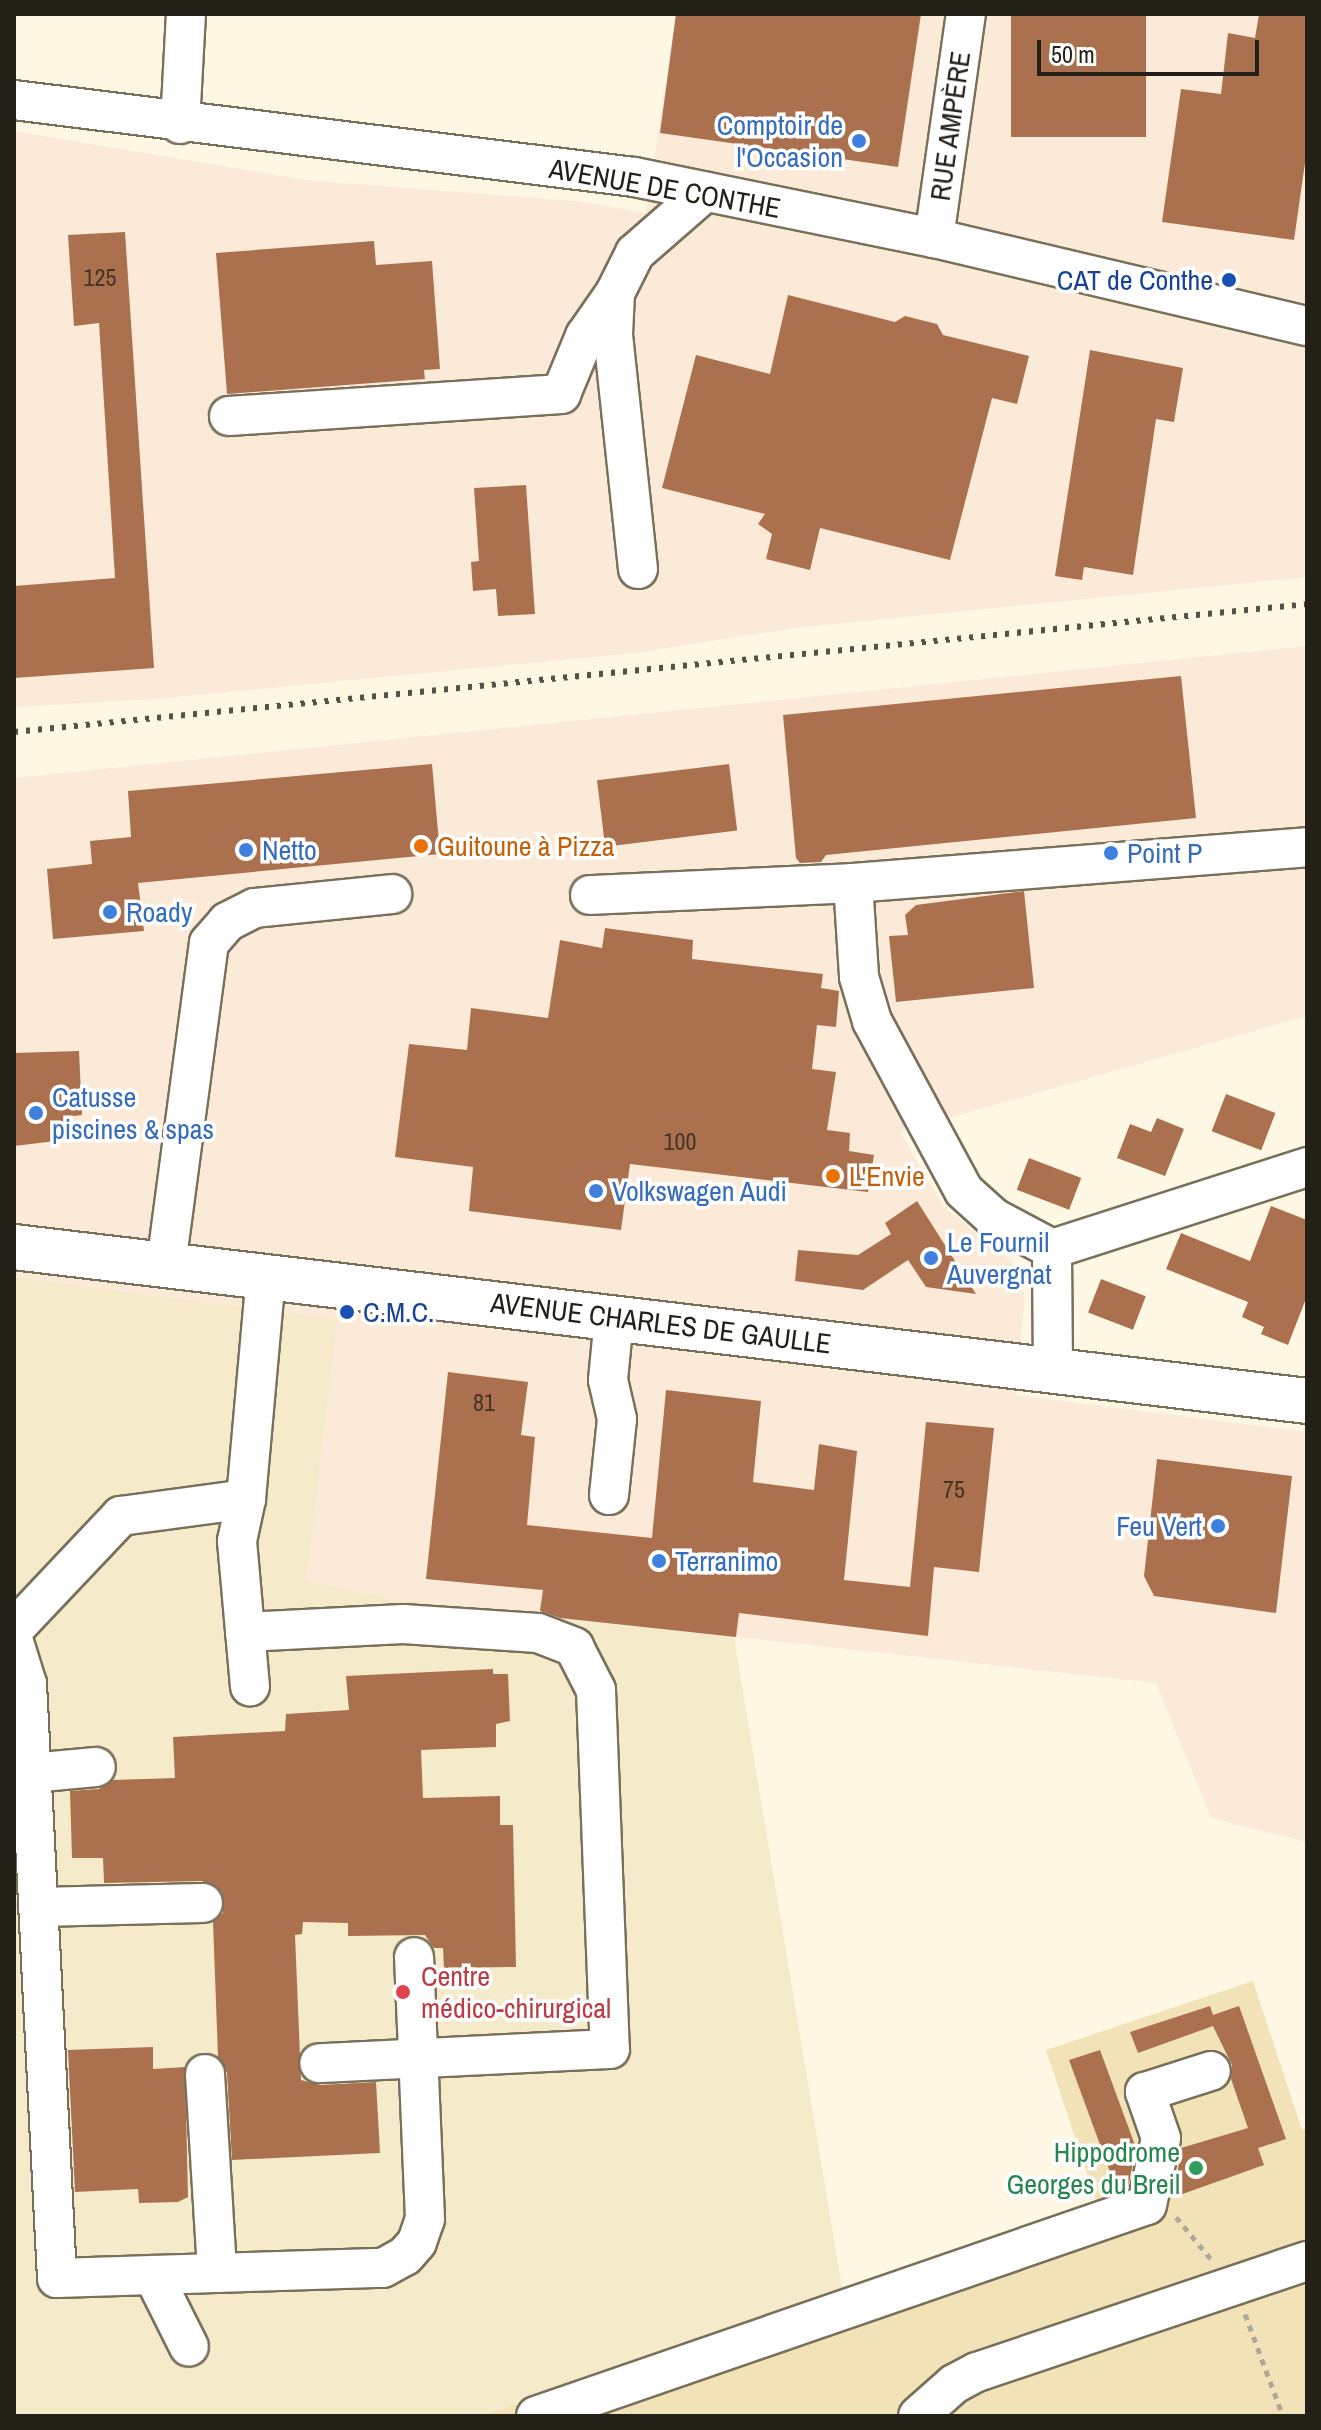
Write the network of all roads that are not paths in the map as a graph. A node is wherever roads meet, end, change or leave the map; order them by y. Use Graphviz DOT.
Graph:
graph roads {
  1 [pos="966,14"];
  2 [pos="177,20"];
  3 [pos="14,100"];
  4 [pos="180,124"];
  5 [pos="705,192"];
  6 [pos="934,238"];
  7 [pos="615,293"];
  8 [pos="1307,326"];
  9 [pos="229,416"];
  10 [pos="638,569"];
  11 [pos="1307,847"];
  12 [pos="853,883"];
  13 [pos="392,894"];
  14 [pos="590,895"];
  15 [pos="1307,1167"];
  16 [pos="14,1247"];
  17 [pos="1052,1249"];
  18 [pos="166,1265"];
  19 [pos="266,1277"];
  20 [pos="614,1318"];
  21 [pos="1053,1369"];
  22 [pos="1307,1401"];
  23 [pos="609,1495"];
  24 [pos="246,1499"];
  25 [pos="14,1629"];
  26 [pos="245,1632"];
  27 [pos="14,1642"];
  28 [pos="250,1686"];
  29 [pos="96,1767"];
  30 [pos="31,1773"];
  31 [pos="203,1903"];
  32 [pos="38,1907"];
  33 [pos="414,1957"];
  34 [pos="418,2058"];
  35 [pos="319,2063"];
  36 [pos="1211,2071"];
  37 [pos="205,2074"];
  38 [pos="1307,2261"];
  39 [pos="217,2273"];
  40 [pos="153,2275"];
  41 [pos="189,2347"];
  42 [pos="536,2416"];
  43 [pos="918,2416"];
  1 -- 6 [label="street, RUE AMPÈRE"];
  2 -- 4 [label="street"];
  3 -- 4 [label="street, AVENUE DE CONTHE"];
  4 -- 5 [label="street, AVENUE DE CONTHE"];
  5 -- 6 [label="street, AVENUE DE CONTHE"];
  5 -- 7 [label="street"];
  6 -- 8 [label="street, AVENUE DE CONTHE"];
  7 -- 9 [label="street"];
  7 -- 10 [label="street"];
  11 -- 12 [label="street"];
  12 -- 14 [label="street"];
  12 -- 17 [label="street"];
  13 -- 18 [label="street"];
  15 -- 17 [label="street"];
  16 -- 18 [label="main road, AVENUE CHARLES DE GAULLE"];
  17 -- 21 [label="street"];
  18 -- 19 [label="main road, AVENUE CHARLES DE GAULLE"];
  19 -- 20 [label="main road, AVENUE CHARLES DE GAULLE"];
  19 -- 24 [label="street"];
  20 -- 21 [label="main road, AVENUE CHARLES DE GAULLE"];
  20 -- 23 [label="street"];
  21 -- 22 [label="main road, AVENUE CHARLES DE GAULLE"];
  24 -- 25 [label="street"];
  24 -- 26 [label="street"];
  26 -- 28 [label="street"];
  26 -- 34 [label="street"];
  27 -- 30 [label="street"];
  29 -- 30 [label="street"];
  30 -- 32 [label="street"];
  31 -- 32 [label="street"];
  32 -- 40 [label="street"];
  33 -- 34 [label="street"];
  34 -- 35 [label="street"];
  34 -- 39 [label="street"];
  36 -- 42 [label="street"];
  37 -- 39 [label="street"];
  38 -- 43 [label="street"];
  39 -- 40 [label="street"];
  40 -- 41 [label="street"];
}
